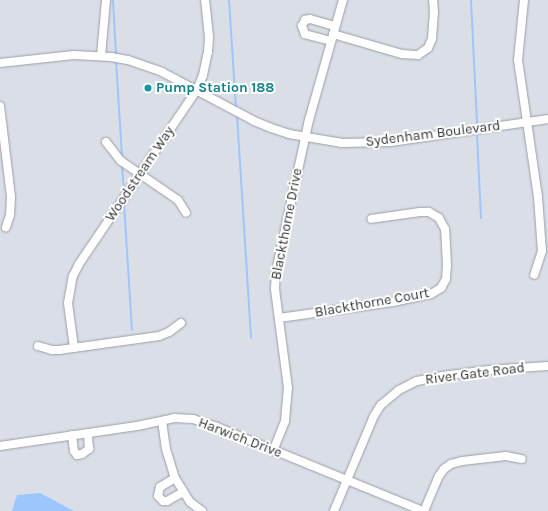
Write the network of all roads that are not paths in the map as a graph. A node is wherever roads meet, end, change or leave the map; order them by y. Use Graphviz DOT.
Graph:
graph roads {
  1 [pos="106,0"];
  2 [pos="204,0"];
  3 [pos="343,0"];
  4 [pos="433,0"];
  5 [pos="524,0"];
  6 [pos="333,34"];
  7 [pos="101,56"];
  8 [pos="0,63"];
  9 [pos="197,90"];
  10 [pos="0,106"];
  11 [pos="548,119"];
  12 [pos="527,122"];
  13 [pos="305,137"];
  14 [pos="106,142"];
  15 [pos="140,173"];
  16 [pos="186,213"];
  17 [pos="372,219"];
  18 [pos="6,227"];
  19 [pos="534,275"];
  20 [pos="279,318"];
  21 [pos="181,323"];
  22 [pos="38,346"];
  23 [pos="74,348"];
  24 [pos="548,366"];
  25 [pos="162,421"];
  26 [pos="88,433"];
  27 [pos="72,435"];
  28 [pos="0,446"];
  29 [pos="273,451"];
  30 [pos="522,459"];
  31 [pos="175,478"];
  32 [pos="347,480"];
  33 [pos="183,492"];
  34 [pos="202,511"];
  35 [pos="334,511"];
  36 [pos="424,511"];
  1 -- 7 [label="street"];
  2 -- 9 [label="street, Woodstream Way"];
  3 -- 6 [label="street, Blackthorne Drive"];
  4 -- 6 [label="street"];
  5 -- 12 [label="street"];
  6 -- 13 [label="street, Blackthorne Drive"];
  7 -- 8 [label="street, Sydenham Boulevard"];
  7 -- 9 [label="street, Sydenham Boulevard"];
  9 -- 13 [label="street, Sydenham Boulevard"];
  9 -- 15 [label="street, Woodstream Way"];
  10 -- 18 [label="street"];
  11 -- 12 [label="street, Sydenham Boulevard"];
  12 -- 13 [label="street, Sydenham Boulevard"];
  12 -- 19 [label="street"];
  13 -- 20 [label="street, Blackthorne Drive"];
  14 -- 15 [label="street"];
  15 -- 16 [label="street"];
  15 -- 23 [label="street, Woodstream Way"];
  17 -- 20 [label="street, Blackthorne Court"];
  20 -- 29 [label="street, Blackthorne Drive"];
  21 -- 23 [label="street"];
  22 -- 23 [label="street"];
  24 -- 32 [label="street, River Gate Road"];
  25 -- 26 [label="street, Harwich Drive"];
  25 -- 29 [label="street, Harwich Drive"];
  25 -- 31 [label="street"];
  26 -- 27 [label="street, Harwich Drive"];
  26 -- 27 [label="street"];
  27 -- 28 [label="street, Harwich Drive"];
  29 -- 32 [label="street, Harwich Drive"];
  30 -- 36 [label="street"];
  31 -- 33 [label="street"];
  31 -- 33 [label="street"];
  32 -- 35 [label="street, River Gate Road"];
  32 -- 36 [label="street, Harwich Drive"];
  33 -- 34 [label="street"];
}
